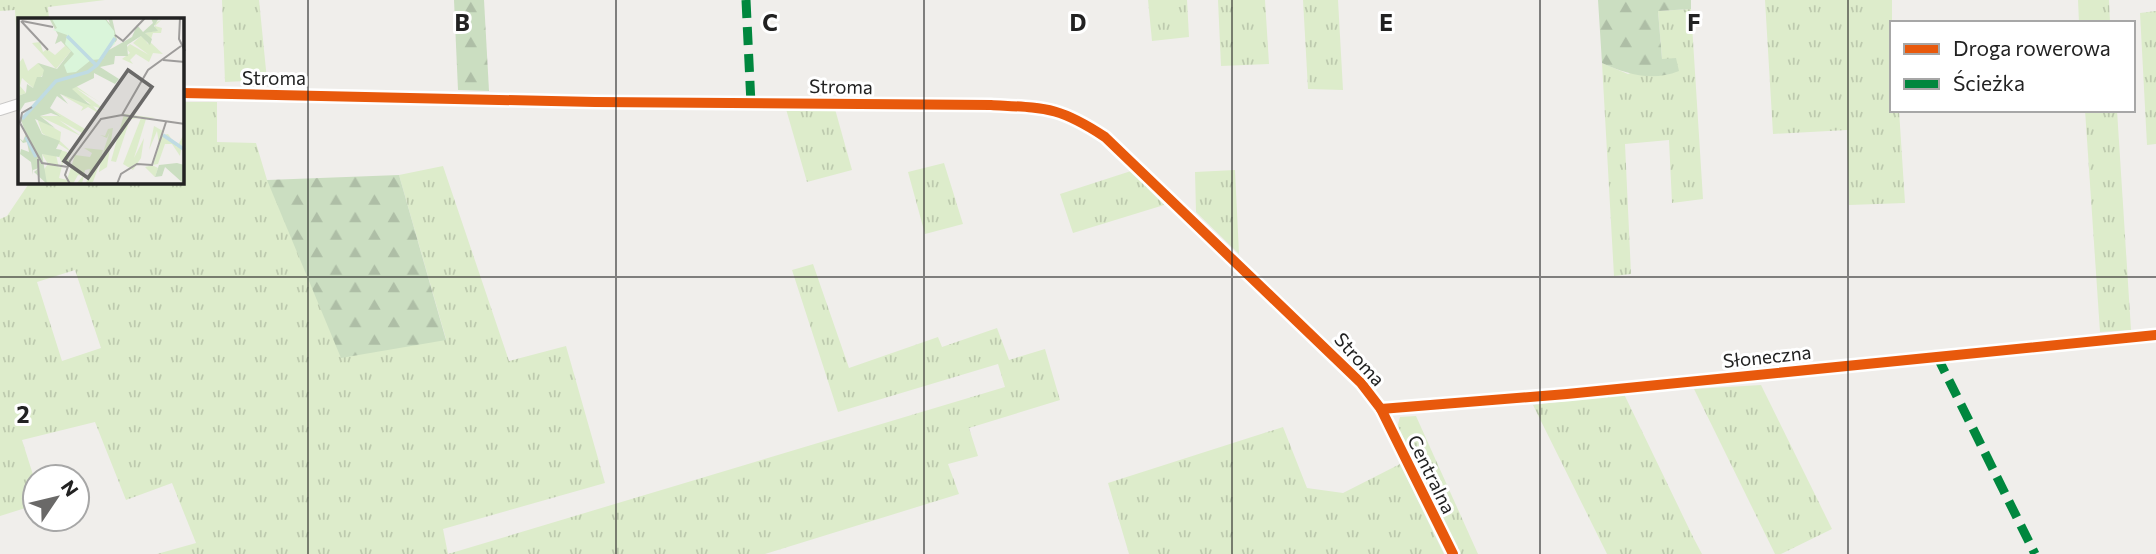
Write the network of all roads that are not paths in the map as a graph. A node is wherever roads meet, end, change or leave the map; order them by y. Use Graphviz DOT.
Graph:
graph roads {
  1 [pos="184,93"];
  2 [pos="18,104"];
  3 [pos="0,110"];
  4 [pos="2156,335"];
  5 [pos="1381,409"];
  6 [pos="1452,554"];
  1 -- 5 [label="street, Stroma"];
  2 -- 3 [label="street"];
  4 -- 5 [label="street, Słoneczna"];
  5 -- 6 [label="street, Centralna"];
}
